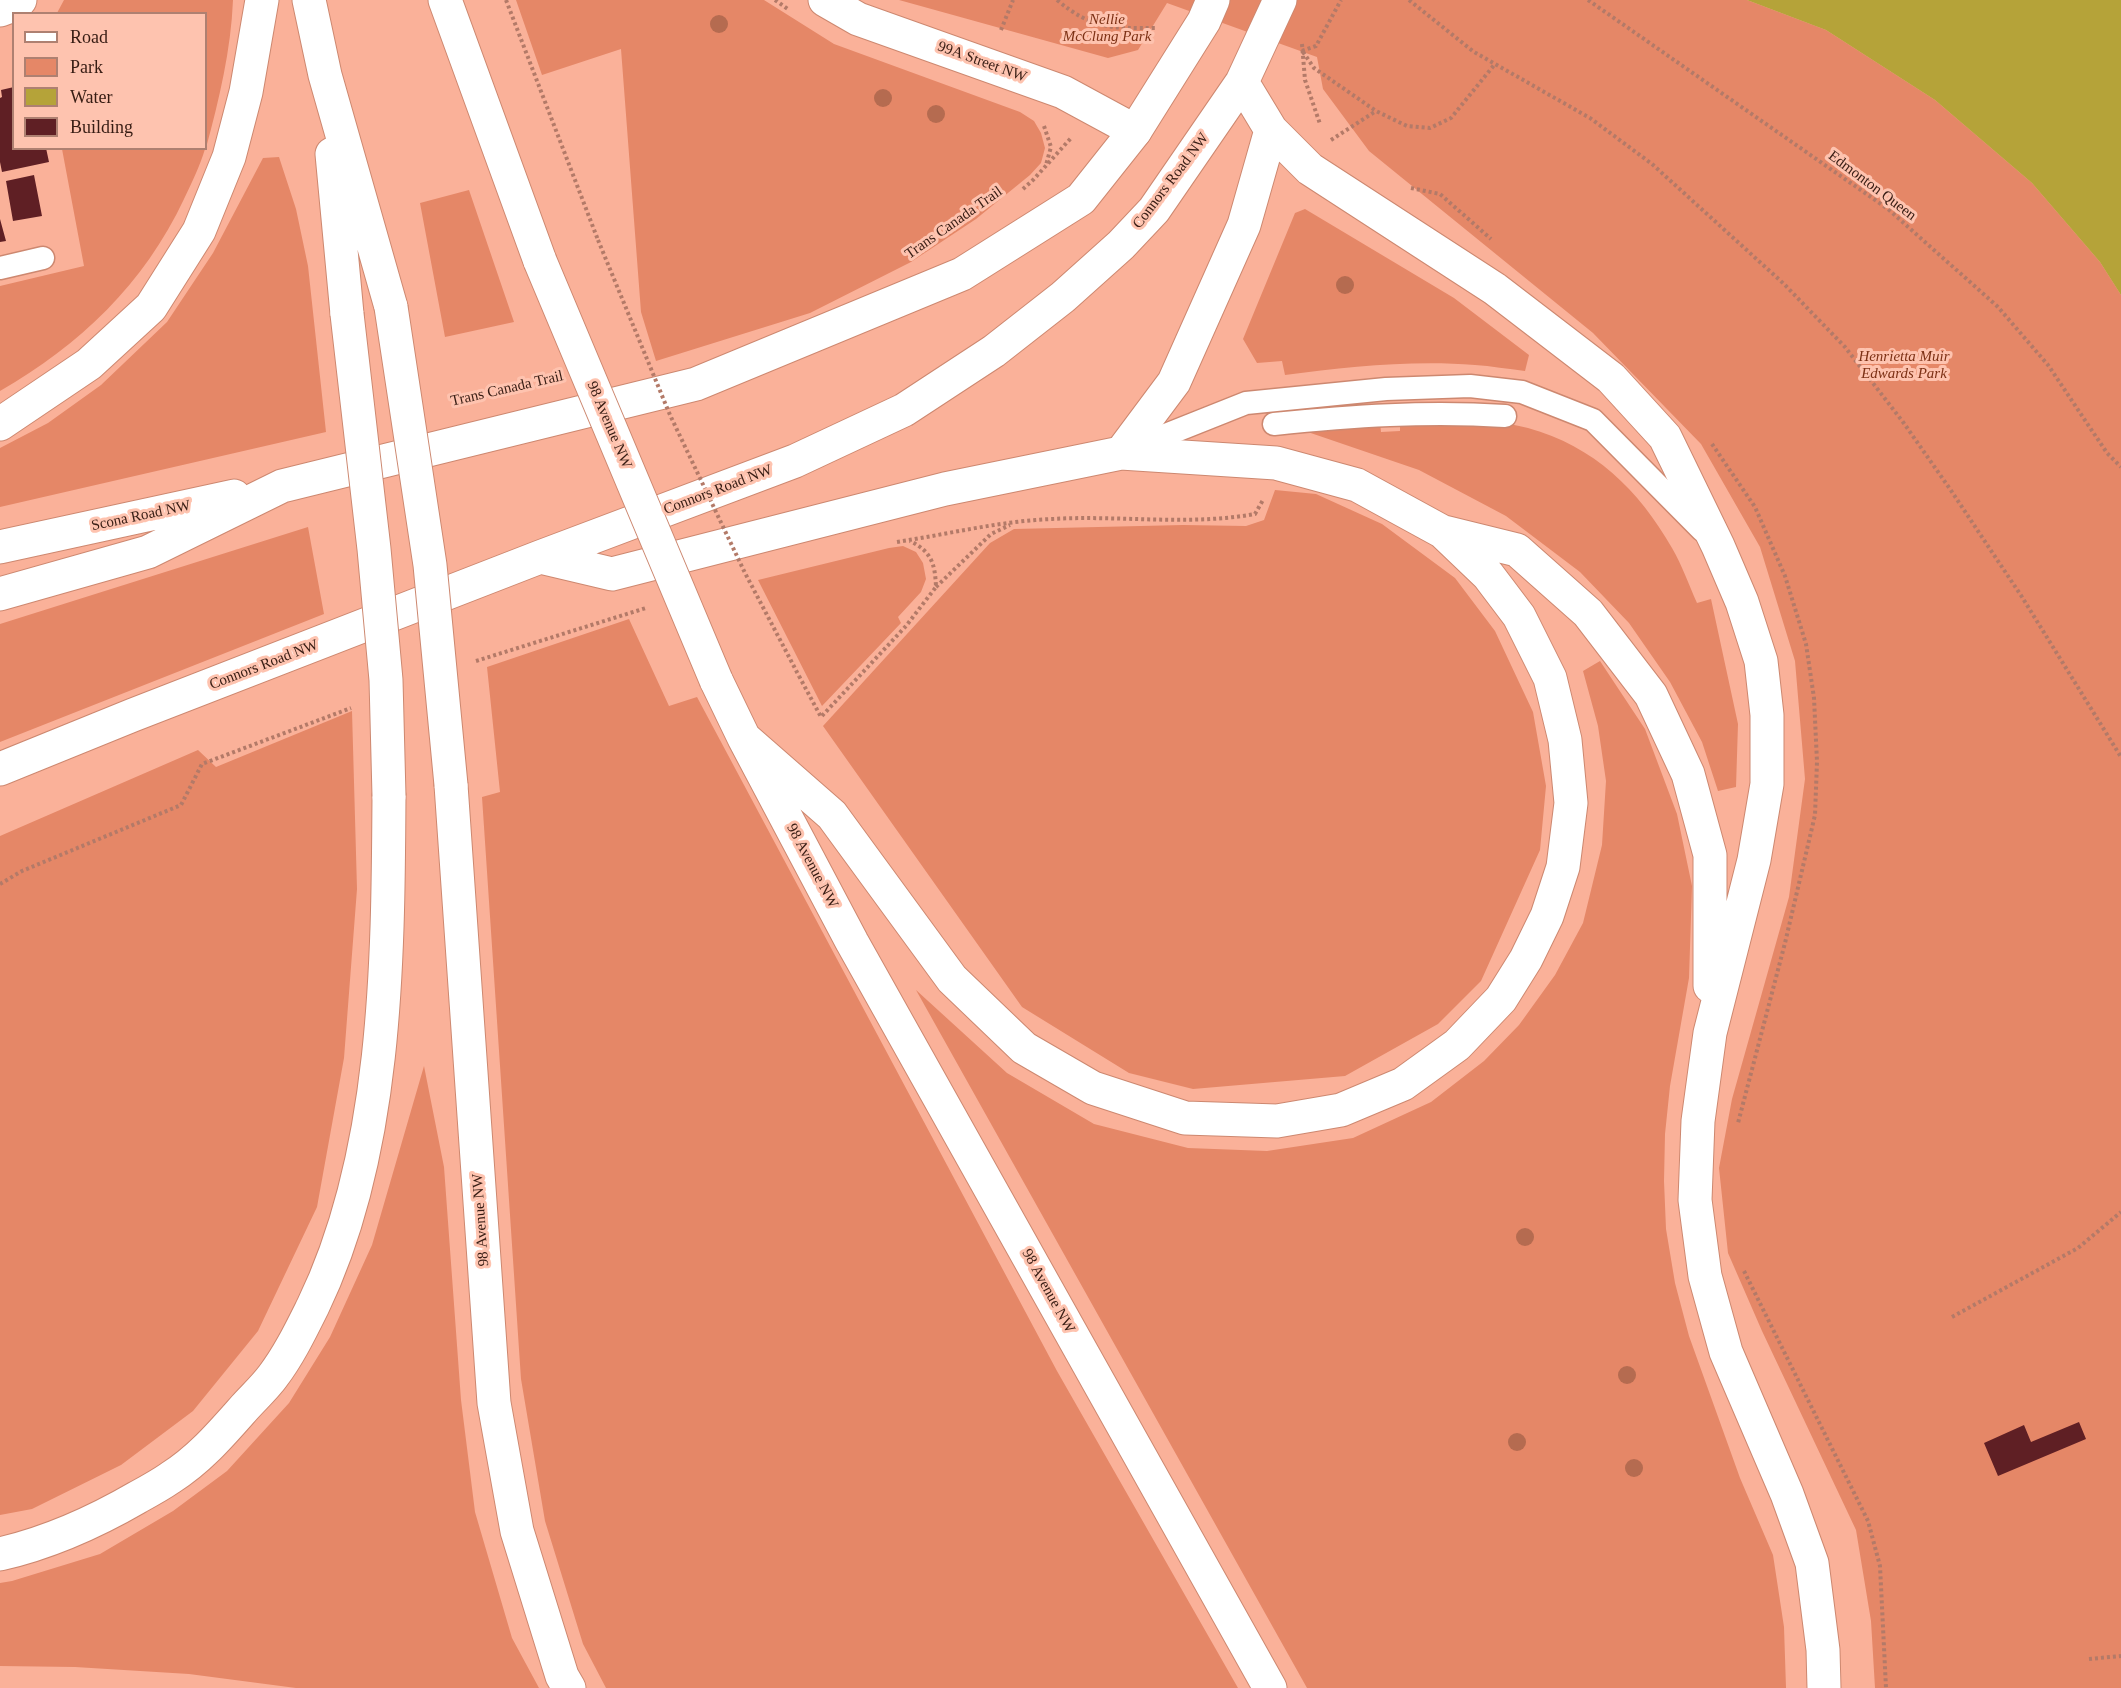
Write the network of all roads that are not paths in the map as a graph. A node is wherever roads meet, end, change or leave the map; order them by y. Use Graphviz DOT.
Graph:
graph roads {
  1 [pos="20,0"];
  2 [pos="262,0"];
  3 [pos="309,0"];
  4 [pos="445,0"];
  5 [pos="825,0"];
  6 [pos="1213,0"];
  7 [pos="1280,0"];
  8 [pos="0,10"];
  9 [pos="325,75"];
  10 [pos="1242,82"];
  11 [pos="1271,130"];
  12 [pos="1135,131"];
  13 [pos="43,258"];
  14 [pos="0,268"];
  15 [pos="1505,416"];
  16 [pos="0,424"];
  17 [pos="1274,424"];
  18 [pos="1121,453"];
  19 [pos="282,486"];
  20 [pos="1443,532"];
  21 [pos="1718,546"];
  22 [pos="0,547"];
  23 [pos="540,557"];
  24 [pos="0,594"];
  25 [pos="744,738"];
  26 [pos="0,769"];
  27 [pos="1710,1033"];
  28 [pos="0,1554"];
  29 [pos="569,1688"];
  30 [pos="1270,1688"];
  31 [pos="1824,1688"];
  1 -- 8 [label="main road"];
  2 -- 16 [label="main road"];
  3 -- 9 [label="main road, 98 Avenue NW"];
  4 -- 25 [label="main road, 98 Avenue NW, bridge"];
  5 -- 12 [label="main road, 99A Street NW"];
  6 -- 12 [label="main road"];
  7 -- 10 [label="main road, Connors Road NW"];
  9 -- 28 [label="main road, bridge"];
  9 -- 29 [label="main road, 98 Avenue NW, bridge"];
  10 -- 11 [label="main road"];
  10 -- 23 [label="main road, Connors Road NW"];
  11 -- 18 [label="main road"];
  11 -- 21 [label="main road"];
  12 -- 19 [label="main road"];
  13 -- 14 [label="lane"];
  15 -- 17 [label="lane"];
  18 -- 20 [label="main road"];
  18 -- 21 [label="lane"];
  18 -- 23 [label="main road"];
  19 -- 22 [label="main road, Scona Road NW"];
  19 -- 24 [label="main road"];
  20 -- 25 [label="main road"];
  20 -- 27 [label="main road"];
  21 -- 27 [label="main road"];
  23 -- 26 [label="main road, Connors Road NW"];
  25 -- 30 [label="main road, 98 Avenue NW"];
  27 -- 31 [label="main road"];
}
